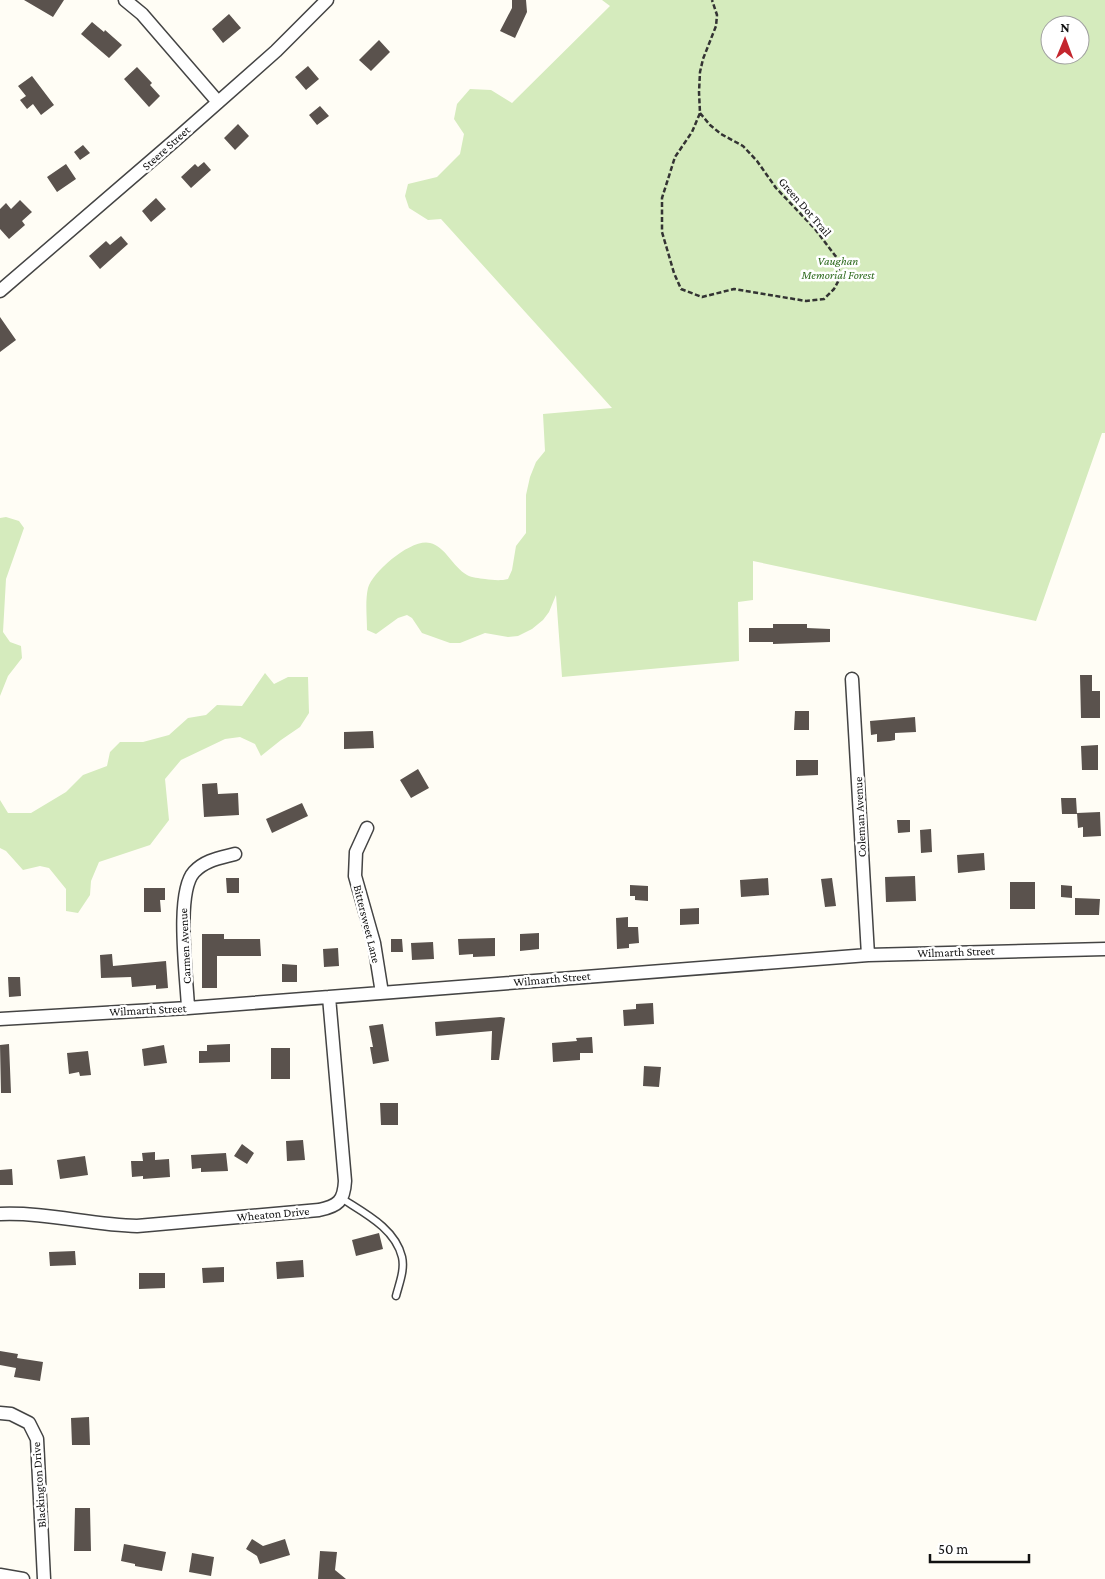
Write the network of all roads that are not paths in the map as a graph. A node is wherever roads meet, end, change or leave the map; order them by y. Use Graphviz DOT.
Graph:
graph roads {
  1 [pos="126,0"];
  2 [pos="327,0"];
  3 [pos="218,102"];
  4 [pos="0,291"];
  5 [pos="852,679"];
  6 [pos="367,828"];
  7 [pos="235,854"];
  8 [pos="1105,948"];
  9 [pos="868,955"];
  10 [pos="382,993"];
  11 [pos="329,997"];
  12 [pos="188,1008"];
  13 [pos="0,1019"];
  14 [pos="342,1198"];
  15 [pos="0,1214"];
  16 [pos="396,1296"];
  17 [pos="0,1413"];
  18 [pos="0,1575"];
  19 [pos="23,1579"];
  20 [pos="44,1579"];
  1 -- 3 [label="street"];
  2 -- 3 [label="street, Steere Street"];
  3 -- 4 [label="street, Steere Street"];
  5 -- 9 [label="street, Coleman Avenue"];
  6 -- 10 [label="street, Bittersweet Lane"];
  7 -- 12 [label="street, Carmen Avenue"];
  8 -- 9 [label="street, Wilmarth Street"];
  9 -- 10 [label="street, Wilmarth Street"];
  10 -- 11 [label="street, Wilmarth Street"];
  11 -- 12 [label="street, Wilmarth Street"];
  11 -- 14 [label="street"];
  12 -- 13 [label="street, Wilmarth Street"];
  14 -- 15 [label="street, Wheaton Drive"];
  14 -- 16 [label="lane"];
  17 -- 20 [label="street, Blackington Drive"];
  18 -- 19 [label="street"];
}
